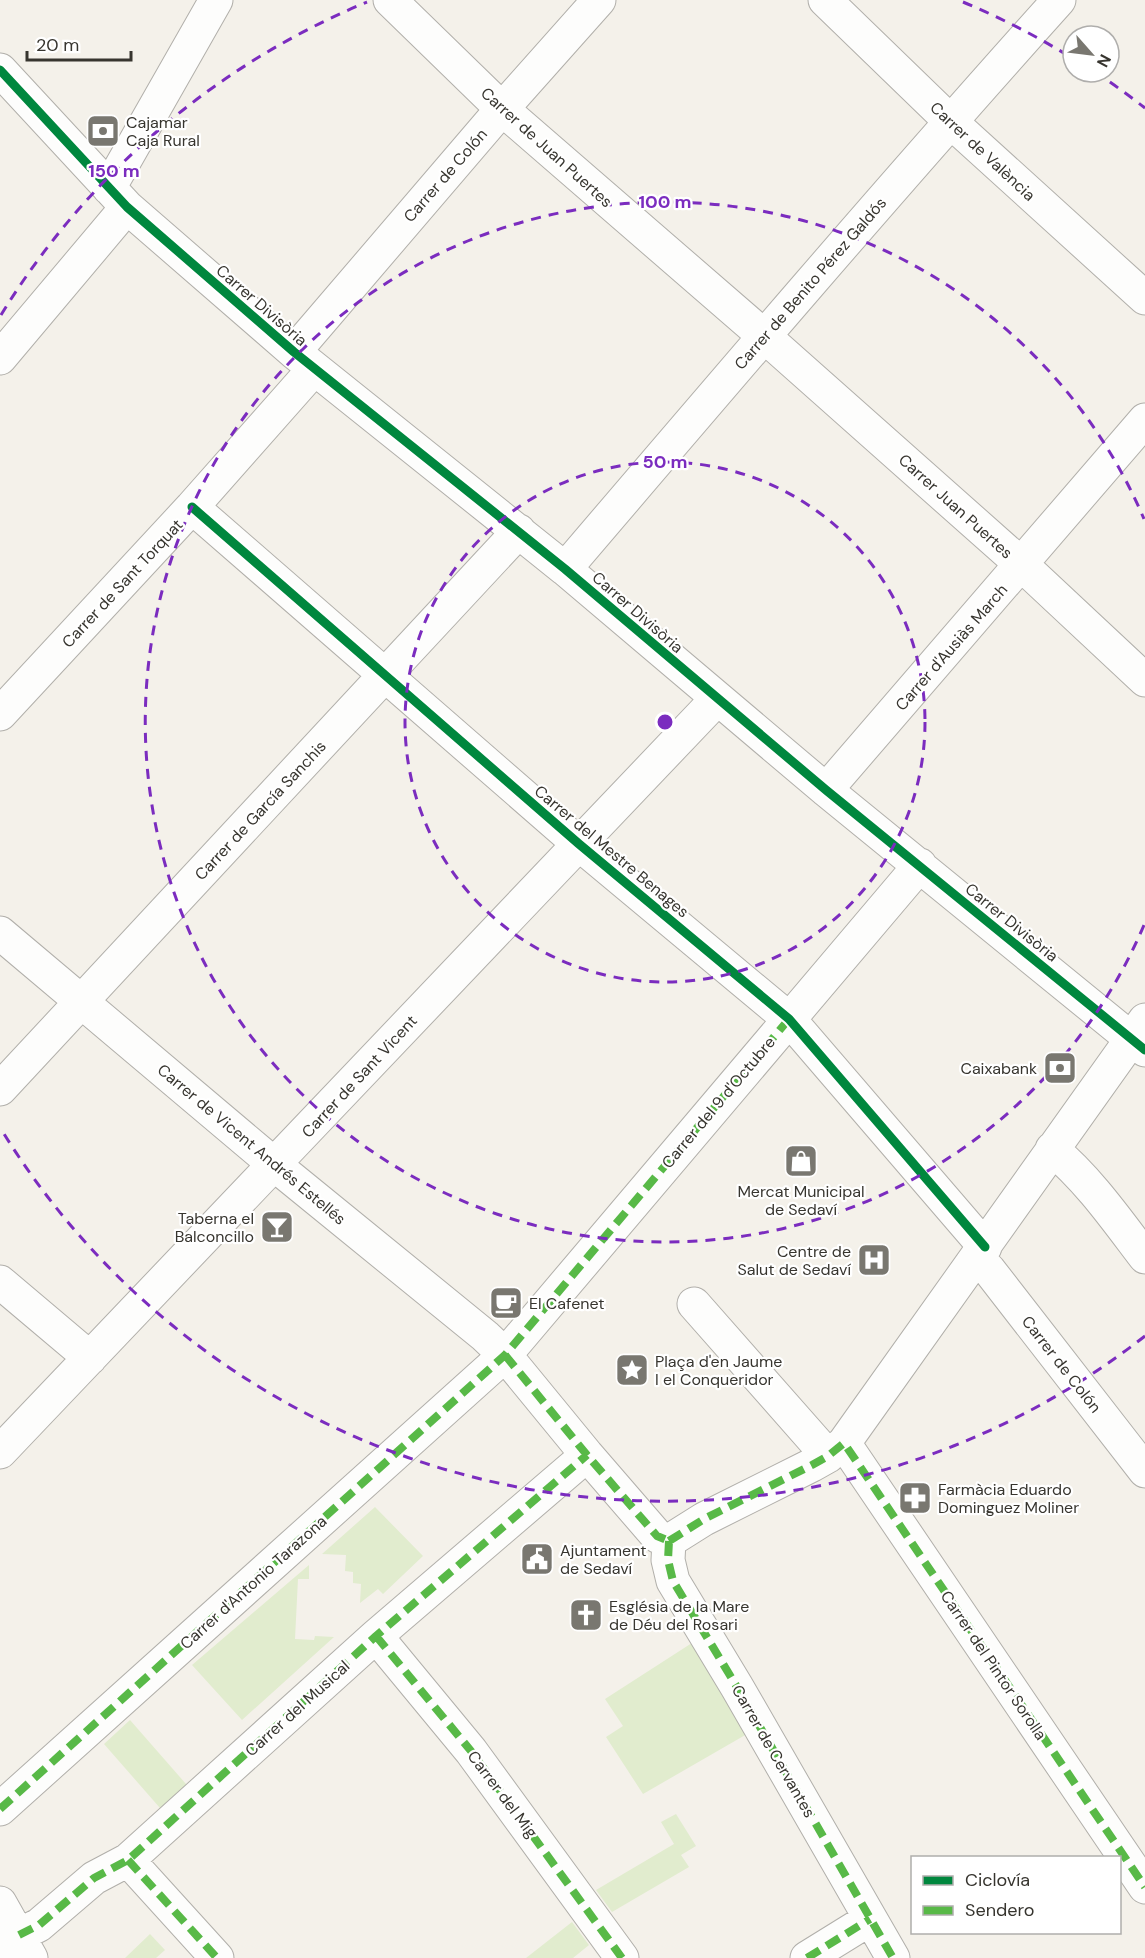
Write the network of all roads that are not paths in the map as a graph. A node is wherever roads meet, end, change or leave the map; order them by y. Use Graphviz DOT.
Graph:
graph roads {
  1 [pos="216,0"];
  2 [pos="390,0"];
  3 [pos="599,0"];
  4 [pos="825,0"];
  5 [pos="1059,0"];
  6 [pos="0,70"];
  7 [pos="502,109"];
  8 [pos="950,122"];
  9 [pos="118,197"];
  10 [pos="1145,298"];
  11 [pos="764,336"];
  12 [pos="0,358"];
  13 [pos="304,361"];
  14 [pos="1145,420"];
  15 [pos="192,507"];
  16 [pos="519,531"];
  17 [pos="1022,565"];
  18 [pos="565,569"];
  19 [pos="386,676"];
  20 [pos="1145,681"];
  21 [pos="717,699"];
  22 [pos="0,714"];
  23 [pos="826,790"];
  24 [pos="579,844"];
  25 [pos="920,865"];
  26 [pos="0,933"];
  27 [pos="82,1001"];
  28 [pos="789,1018"];
  29 [pos="1140,1036"];
  30 [pos="0,1089"];
  31 [pos="1052,1149"];
  32 [pos="275,1165"];
  33 [pos="981,1252"];
  34 [pos="1145,1257"];
  35 [pos="0,1282"];
  36 [pos="694,1304"];
  37 [pos="505,1355"];
  38 [pos="90,1358"];
  39 [pos="836,1450"];
  40 [pos="0,1452"];
  41 [pos="587,1455"];
  42 [pos="1145,1471"];
  43 [pos="669,1541"];
  44 [pos="376,1636"];
  45 [pos="0,1809"];
  46 [pos="128,1860"];
  47 [pos="1144,1883"];
  48 [pos="0,1903"];
  49 [pos="870,1919"];
  50 [pos="17,1948"];
  51 [pos="217,1958"];
  52 [pos="622,1958"];
  53 [pos="807,1958"];
  54 [pos="893,1958"];
  1 -- 9 [label="street"];
  2 -- 7 [label="street, Carrer de Juan Puertes"];
  3 -- 7 [label="street, Carrer de Colón"];
  4 -- 8 [label="street, Carrer de València"];
  5 -- 8 [label="street, Carrer de Benito Pérez Galdós"];
  6 -- 9 [label="street"];
  7 -- 11 [label="street, Carrer de Juan Puertes"];
  7 -- 13 [label="street, Carrer de Colón"];
  8 -- 10 [label="street, Carrer de València"];
  8 -- 11 [label="street, Carrer de Benito Pérez Galdós"];
  9 -- 12 [label="street"];
  9 -- 13 [label="street, Carrer Divisòria"];
  11 -- 17 [label="street, Carrer Juan Puertes"];
  11 -- 18 [label="street, Carrer de Benito Pérez Galdós"];
  13 -- 15 [label="street, Carrer de Sant Torquat"];
  13 -- 16 [label="street, Carrer Divisòria"];
  14 -- 17 [label="street, Carrer d'Ausiàs March"];
  15 -- 19 [label="street, Carrer del Mestre Benages"];
  15 -- 22 [label="street, Carrer de Sant Torquat"];
  16 -- 18 [label="street, Carrer Divisòria"];
  16 -- 19 [label="street, Carrer de García Sanchis"];
  17 -- 20 [label="street, Carrer Juan Puertes"];
  17 -- 23 [label="street, Carrer d'Ausiàs March"];
  18 -- 21 [label="street, Carrer Divisòria"];
  19 -- 24 [label="street, Carrer del Mestre Benages"];
  19 -- 27 [label="street, Carrer de García Sanchis"];
  21 -- 23 [label="street, Carrer Divisòria"];
  21 -- 24 [label="street, Carrer de Sant Vicent"];
  23 -- 25 [label="street, Carrer Divisòria"];
  24 -- 28 [label="street, Carrer del Mestre Benages"];
  24 -- 32 [label="street, Carrer de Sant Vicent"];
  25 -- 28 [label="street, Carrer del 9 d'Octubre"];
  25 -- 29 [label="street, Carrer Divisòria"];
  26 -- 27 [label="street, Carrer de Vicent Andrés Estellés"];
  27 -- 30 [label="street, Carrer de García Sanchis"];
  27 -- 32 [label="street, Carrer de Vicent Andrés Estellés"];
  28 -- 33 [label="street, Carrer del Mestre Benages"];
  28 -- 37 [label="street, Carrer del 9 d'Octubre"];
  29 -- 31 [label="street"];
  31 -- 33 [label="street"];
  31 -- 34 [label="street"];
  32 -- 37 [label="street, Carrer de Vicent Andrés Estellés"];
  32 -- 38 [label="street, Carrer de Sant Vicent"];
  33 -- 39 [label="street"];
  33 -- 42 [label="street, Carrer de Colón"];
  35 -- 38 [label="street"];
  36 -- 39 [label="street, Carrer del Pintor Sorolla"];
  37 -- 41 [label="street"];
  37 -- 45 [label="street, Carrer d'Antonio Tarazona"];
  38 -- 40 [label="street, Carrer de Sant Vicent"];
  39 -- 43 [label="street"];
  39 -- 47 [label="street, Carrer del Pintor Sorolla"];
  41 -- 43 [label="street"];
  41 -- 44 [label="street, Carrer del Musical"];
  43 -- 49 [label="street, Carrer de Cervantes"];
  44 -- 46 [label="street, Carrer del Musical"];
  44 -- 52 [label="street, Carrer del Mig"];
  46 -- 50 [label="street, Carrer del Musical"];
  46 -- 51 [label="street"];
  48 -- 50 [label="street"];
  49 -- 53 [label="street"];
  49 -- 54 [label="street, Carrer de Cervantes"];
}
